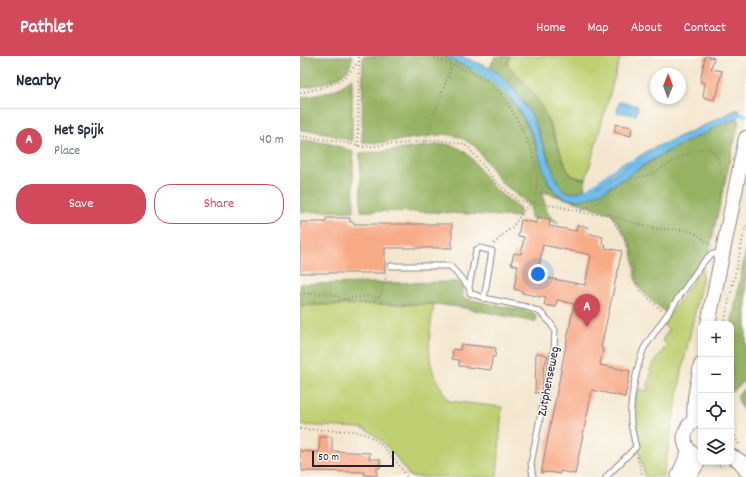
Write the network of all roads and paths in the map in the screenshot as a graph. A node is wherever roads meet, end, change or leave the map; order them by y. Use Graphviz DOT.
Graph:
graph roads {
  1 [pos="358,56"];
  2 [pos="431,56"];
  3 [pos="453,56"];
  4 [pos="358,62"];
  5 [pos="449,63"];
  6 [pos="300,92"];
  7 [pos="300,136"];
  8 [pos="746,138"];
  9 [pos="425,141"];
  10 [pos="358,146"];
  11 [pos="728,178"];
  12 [pos="530,203"];
  13 [pos="534,204"];
  14 [pos="579,210"];
  15 [pos="609,214"];
  16 [pos="746,224"];
  17 [pos="717,249"];
  18 [pos="492,251"];
  19 [pos="391,266"];
  20 [pos="469,287"];
  21 [pos="300,294"];
  22 [pos="484,298"];
  23 [pos="667,316"];
  24 [pos="708,321"];
  25 [pos="725,321"];
  26 [pos="698,383"];
  27 [pos="698,419"];
  28 [pos="300,429"];
  29 [pos="636,448"];
  30 [pos="689,451"];
  31 [pos="698,457"];
  32 [pos="734,458"];
  33 [pos="698,462"];
  34 [pos="746,470"];
  35 [pos="407,477"];
  36 [pos="533,477"];
  37 [pos="606,477"];
  38 [pos="643,477"];
  39 [pos="678,477"];
  40 [pos="688,477"];
  1 -- 4 [label="path"];
  2 -- 5 [label="path"];
  3 -- 5 [label="path"];
  4 -- 6 [label="path"];
  4 -- 10 [label="path"];
  5 -- 9 [label="path"];
  5 -- 13 [label="path"];
  7 -- 10 [label="path"];
  8 -- 17 [label="street"];
  9 -- 10 [label="path"];
  9 -- 12 [label="path"];
  11 -- 14 [label="path"];
  12 -- 13 [label="path"];
  12 -- 18 [label="path"];
  13 -- 14 [label="path"];
  14 -- 15 [label="path"];
  15 -- 17 [label="path"];
  15 -- 23 [label="path"];
  16 -- 25 [label="path"];
  17 -- 23 [label="lane"];
  17 -- 24 [label="street"];
  18 -- 20 [label="lane"];
  18 -- 22 [label="lane"];
  19 -- 20 [label="lane, Zutphenseweg"];
  19 -- 21 [label="path"];
  20 -- 22 [label="lane, Zutphenseweg"];
  22 -- 36 [label="lane, Zutphenseweg"];
  23 -- 29 [label="lane"];
  26 -- 27 [label="street"];
  27 -- 30 [label="street"];
  28 -- 35 [label="path"];
  29 -- 37 [label="lane"];
  29 -- 38 [label="path"];
  30 -- 31 [label="street"];
  30 -- 39 [label="street"];
  32 -- 34 [label="street"];
  33 -- 40 [label="street"];
}
